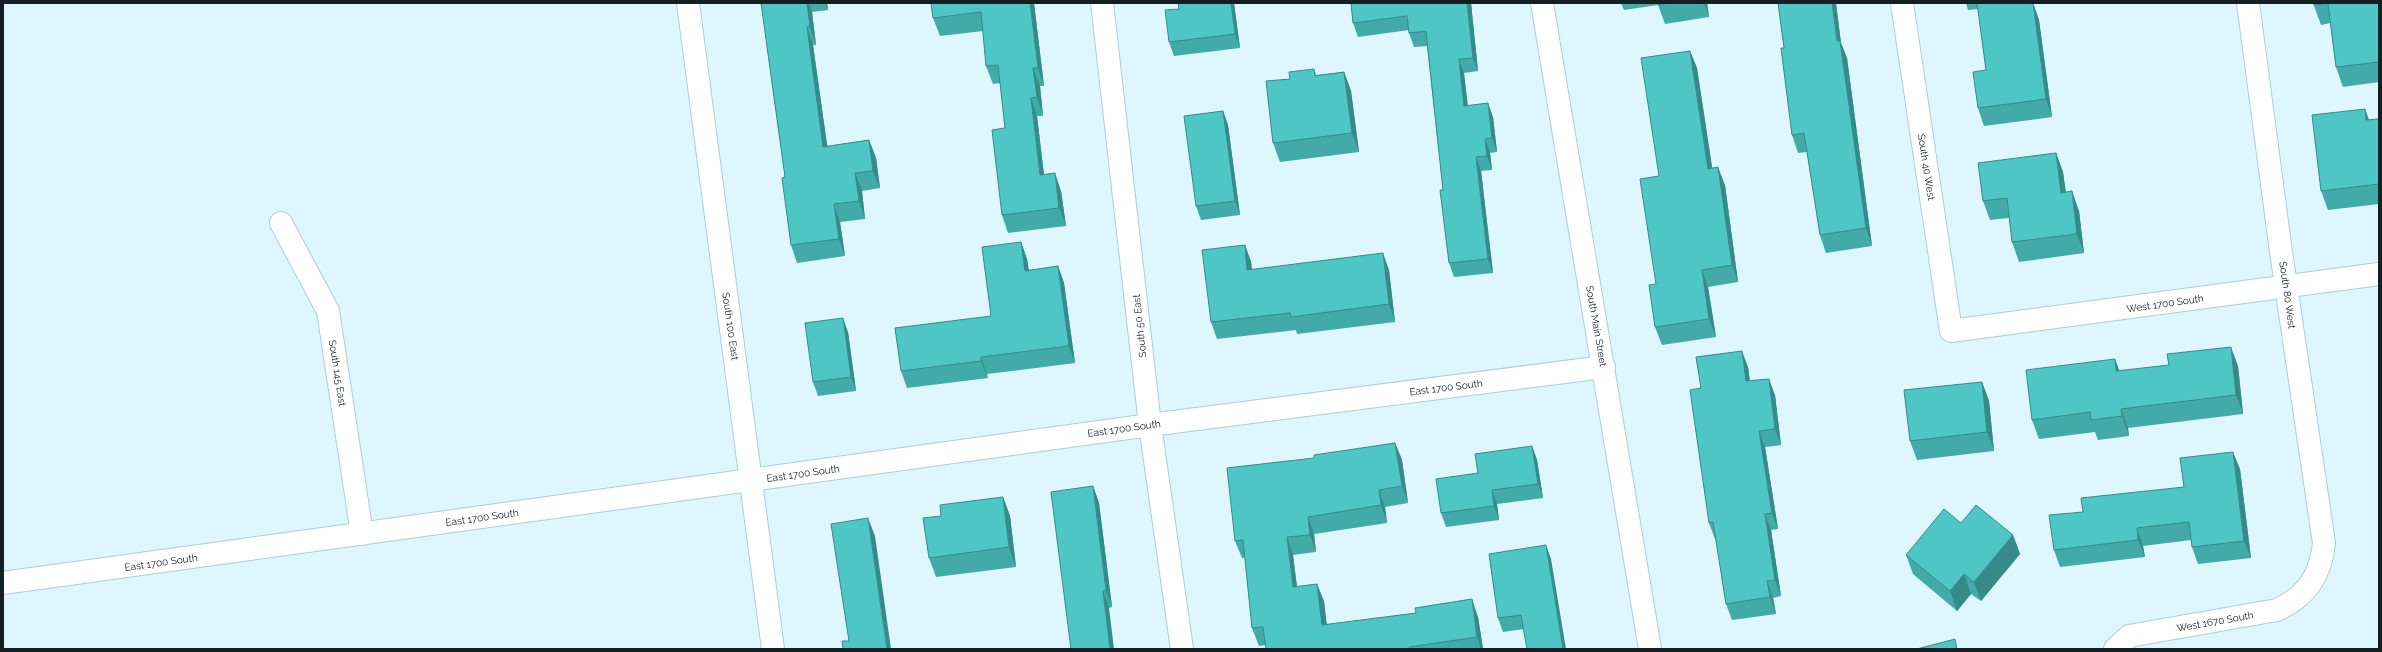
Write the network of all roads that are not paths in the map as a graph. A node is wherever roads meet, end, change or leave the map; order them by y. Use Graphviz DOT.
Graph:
graph roads {
  1 [pos="688,3"];
  2 [pos="1102,3"];
  3 [pos="1542,3"];
  4 [pos="1902,3"];
  5 [pos="2248,3"];
  6 [pos="281,223"];
  7 [pos="2379,274"];
  8 [pos="2286,286"];
  9 [pos="1952,331"];
  10 [pos="1604,367"];
  11 [pos="1150,425"];
  12 [pos="752,480"];
  13 [pos="362,534"];
  14 [pos="3,583"];
  15 [pos="2310,585"];
  16 [pos="773,649"];
  17 [pos="1182,649"];
  18 [pos="1650,649"];
  19 [pos="2116,649"];
  1 -- 12 [label="street, South 100 East"];
  2 -- 11 [label="street, South 50 East"];
  3 -- 10 [label="street, South Main Street"];
  4 -- 9 [label="street, South 40 West"];
  5 -- 8 [label="street, South 80 West"];
  6 -- 13 [label="street, South 145 East"];
  7 -- 8 [label="street, West 1700 South"];
  8 -- 9 [label="street, West 1700 South"];
  8 -- 15 [label="street, South 80 West"];
  10 -- 11 [label="street, East 1700 South"];
  10 -- 18 [label="street, South Main Street"];
  11 -- 12 [label="street, East 1700 South"];
  11 -- 17 [label="street, South 50 East"];
  12 -- 13 [label="street, East 1700 South"];
  12 -- 16 [label="street, South 100 East"];
  13 -- 14 [label="street, East 1700 South"];
  15 -- 19 [label="street, West 1670 South"];
}
